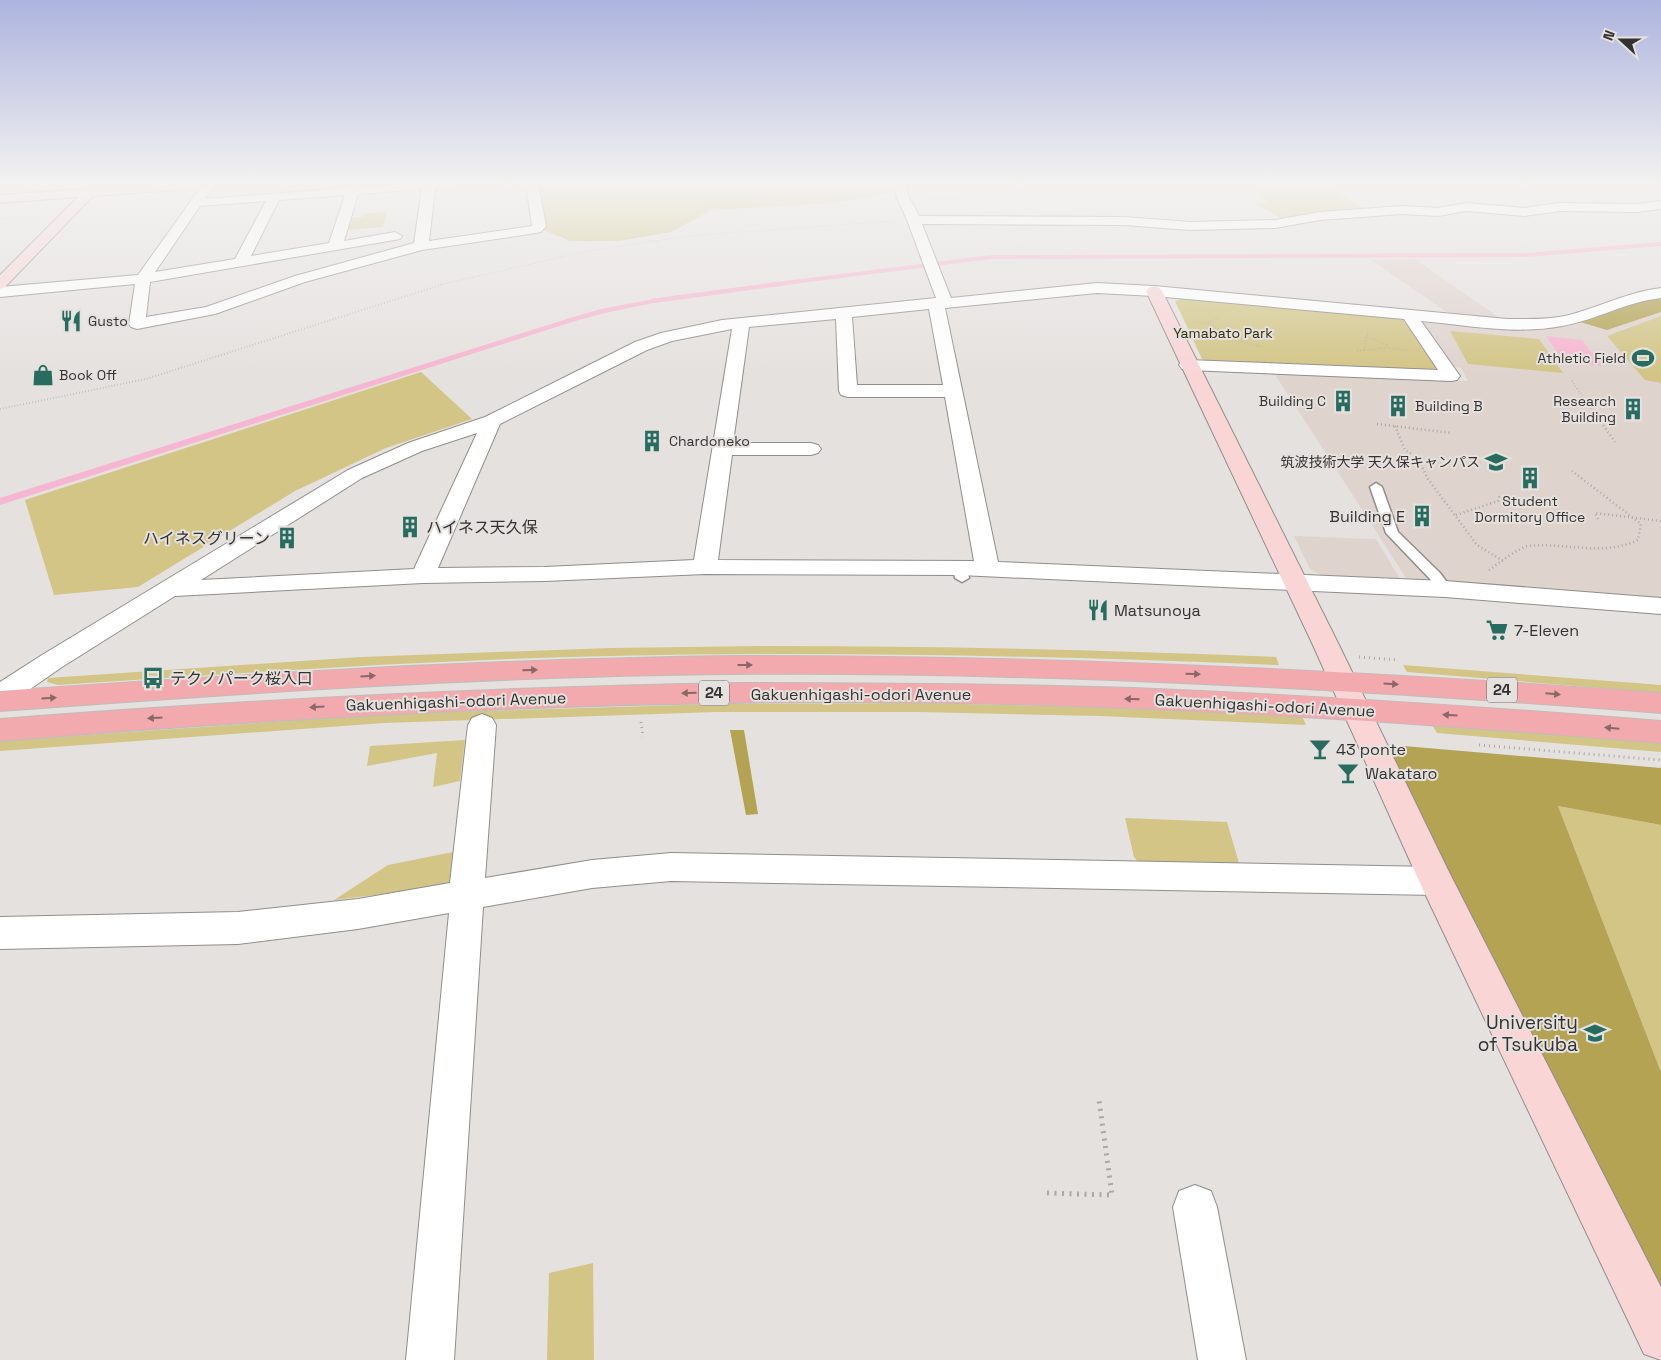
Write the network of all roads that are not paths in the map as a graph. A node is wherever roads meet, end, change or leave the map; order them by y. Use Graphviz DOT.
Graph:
graph roads {
  1 [pos="35,247"];
  2 [pos="165,247"];
  3 [pos="249,247"];
  4 [pos="332,247"];
  5 [pos="395,247"];
  6 [pos="925,247"];
  7 [pos="241,262"];
  8 [pos="143,279"];
  9 [pos="0,284"];
  10 [pos="1154,291"];
  11 [pos="0,292"];
  12 [pos="1661,293"];
  13 [pos="940,303"];
  14 [pos="753,305"];
  15 [pos="844,313"];
  16 [pos="1410,315"];
  17 [pos="763,322"];
  18 [pos="741,324"];
  19 [pos="1188,365"];
  20 [pos="953,391"];
  21 [pos="492,421"];
  22 [pos="723,449"];
  23 [pos="811,449"];
  24 [pos="1376,487"];
  25 [pos="706,567"];
  26 [pos="988,568"];
  27 [pos="423,576"];
  28 [pos="1294,580"];
  29 [pos="1442,586"];
  30 [pos="167,590"];
  31 [pos="1661,606"];
  32 [pos="1349,695"];
  33 [pos="0,696"];
  34 [pos="0,701"];
  35 [pos="1661,703"];
  36 [pos="482,725"];
  37 [pos="0,730"];
  38 [pos="1661,732"];
  39 [pos="1436,881"];
  40 [pos="466,896"];
  41 [pos="0,933"];
  42 [pos="1195,1207"];
  43 [pos="1661,1337"];
  44 [pos="430,1360"];
  45 [pos="1222,1360"];
  1 -- 9 [label="street"];
  2 -- 8 [label="street"];
  3 -- 7 [label="street"];
  4 -- 7 [label="street"];
  5 -- 8 [label="street"];
  6 -- 13 [label="street"];
  7 -- 8 [label="street"];
  8 -- 11 [label="street"];
  10 -- 13 [label="street"];
  10 -- 16 [label="street"];
  10 -- 19 [label="street"];
  12 -- 16 [label="street"];
  13 -- 15 [label="street"];
  13 -- 20 [label="street"];
  14 -- 17 [label="street"];
  15 -- 17 [label="street"];
  15 -- 20 [label="street"];
  16 -- 19 [label="street"];
  17 -- 18 [label="street"];
  18 -- 21 [label="street"];
  18 -- 22 [label="street"];
  19 -- 28 [label="street"];
  20 -- 26 [label="street"];
  21 -- 27 [label="street"];
  21 -- 30 [label="street"];
  22 -- 23 [label="street"];
  22 -- 25 [label="street"];
  24 -- 29 [label="lane"];
  25 -- 26 [label="street"];
  25 -- 27 [label="street"];
  26 -- 28 [label="street"];
  27 -- 30 [label="street"];
  28 -- 29 [label="street"];
  28 -- 32 [label="street"];
  29 -- 31 [label="street"];
  30 -- 33 [label="street"];
  34 -- 32 [label="main road, Gakuenhigashi-odori Avenue / 24, one-way"];
  32 -- 35 [label="main road, Gakuenhigashi-odori Avenue / 24, one-way"];
  32 -- 37 [label="main road, Gakuenhigashi-odori Avenue / 24, one-way"];
  38 -- 32 [label="main road, Gakuenhigashi-odori Avenue / 24, one-way"];
  32 -- 39 [label="street"];
  36 -- 40 [label="street"];
  39 -- 40 [label="street"];
  39 -- 43 [label="street"];
  40 -- 41 [label="street"];
  40 -- 44 [label="street"];
  42 -- 45 [label="street"];
}
